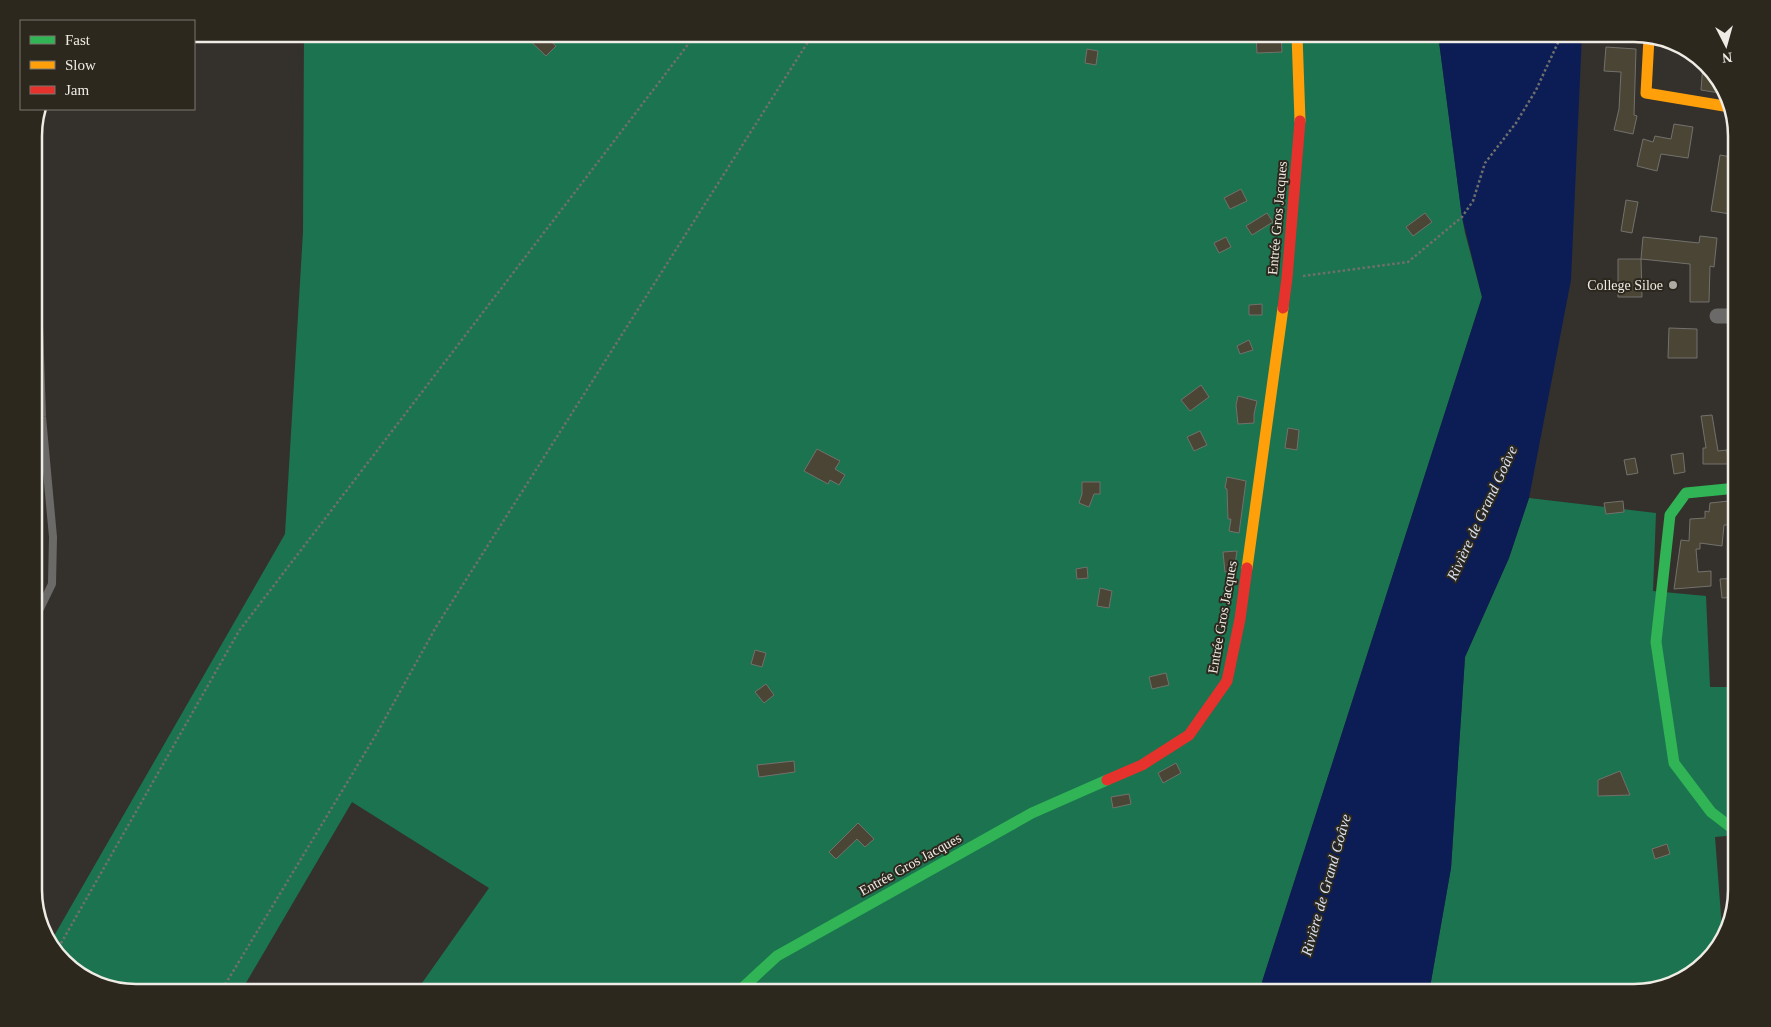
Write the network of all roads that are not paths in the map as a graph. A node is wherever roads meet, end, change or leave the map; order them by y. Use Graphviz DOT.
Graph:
graph roads {
  1 [pos="1297,42"];
  2 [pos="1649,43"];
  3 [pos="1723,106"];
  4 [pos="1717,316"];
  5 [pos="1728,316"];
  6 [pos="43,428"];
  7 [pos="1728,489"];
  8 [pos="43,602"];
  9 [pos="1728,825"];
  10 [pos="747,984"];
  1 -- 10 [label="street, Entrée Gros Jacques"];
  2 -- 3 [label="street"];
  4 -- 5 [label="street"];
  6 -- 8 [label="lane"];
  7 -- 9 [label="street"];
}
